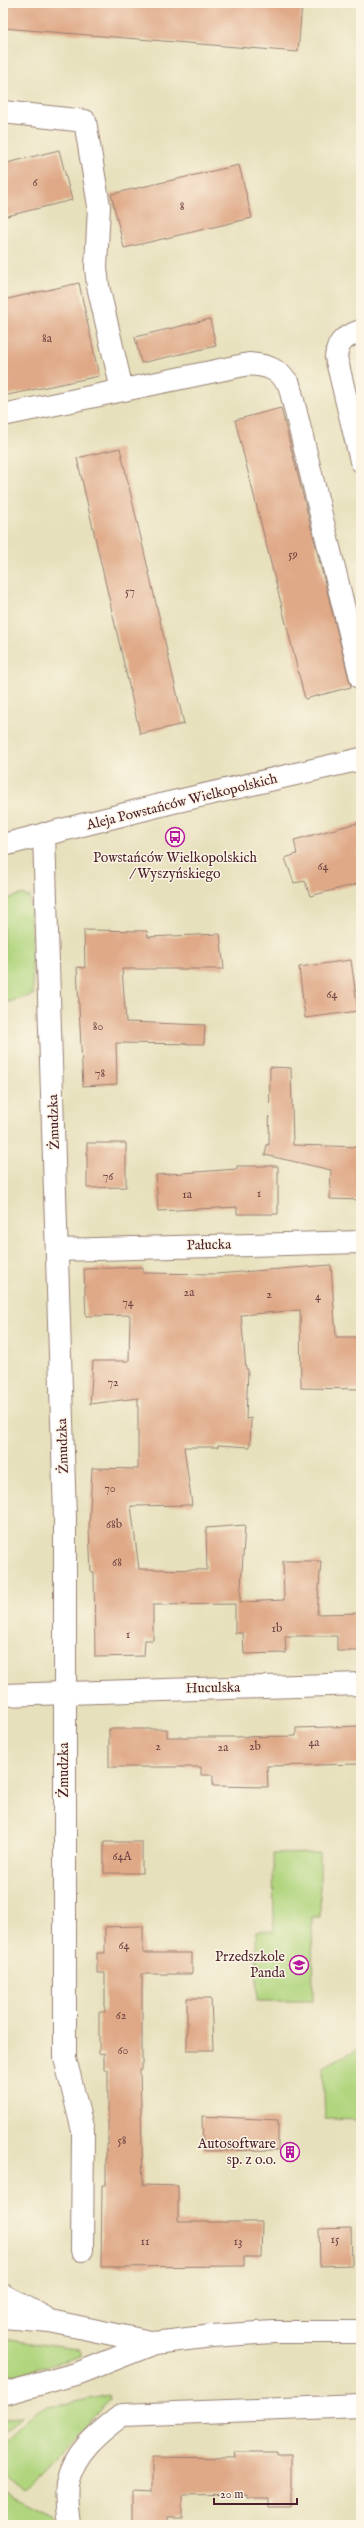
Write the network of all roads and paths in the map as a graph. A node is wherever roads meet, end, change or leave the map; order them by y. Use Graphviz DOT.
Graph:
graph roads {
  1 [pos="3,112"];
  2 [pos="361,331"];
  3 [pos="122,390"];
  4 [pos="3,415"];
  5 [pos="361,461"];
  6 [pos="361,678"];
  7 [pos="361,759"];
  8 [pos="44,834"];
  9 [pos="3,845"];
  10 [pos="361,1242"];
  11 [pos="57,1250"];
  12 [pos="361,1684"];
  13 [pos="64,1692"];
  14 [pos="3,1694"];
  15 [pos="82,2250"];
  16 [pos="3,2295"];
  17 [pos="3,2317"];
  18 [pos="50,2321"];
  19 [pos="361,2332"];
  20 [pos="155,2344"];
  21 [pos="3,2394"];
  22 [pos="361,2406"];
  23 [pos="69,2525"];
  1 -- 3 [label="street"];
  2 -- 5 [label="street"];
  3 -- 4 [label="street"];
  3 -- 6 [label="street"];
  7 -- 8 [label="street, Aleja Powstańców Wielkopolskich"];
  8 -- 9 [label="street, Aleja Powstańców Wielkopolskich"];
  8 -- 11 [label="street, Żmudzka"];
  10 -- 11 [label="street, Pałucka"];
  11 -- 13 [label="street, Żmudzka"];
  12 -- 13 [label="street, Huculska"];
  13 -- 14 [label="street, Huculska"];
  13 -- 15 [label="street, Żmudzka"];
  16 -- 18 [label="street"];
  17 -- 18 [label="street"];
  18 -- 20 [label="street"];
  19 -- 20 [label="street"];
  20 -- 21 [label="street"];
  22 -- 23 [label="street"];
}
